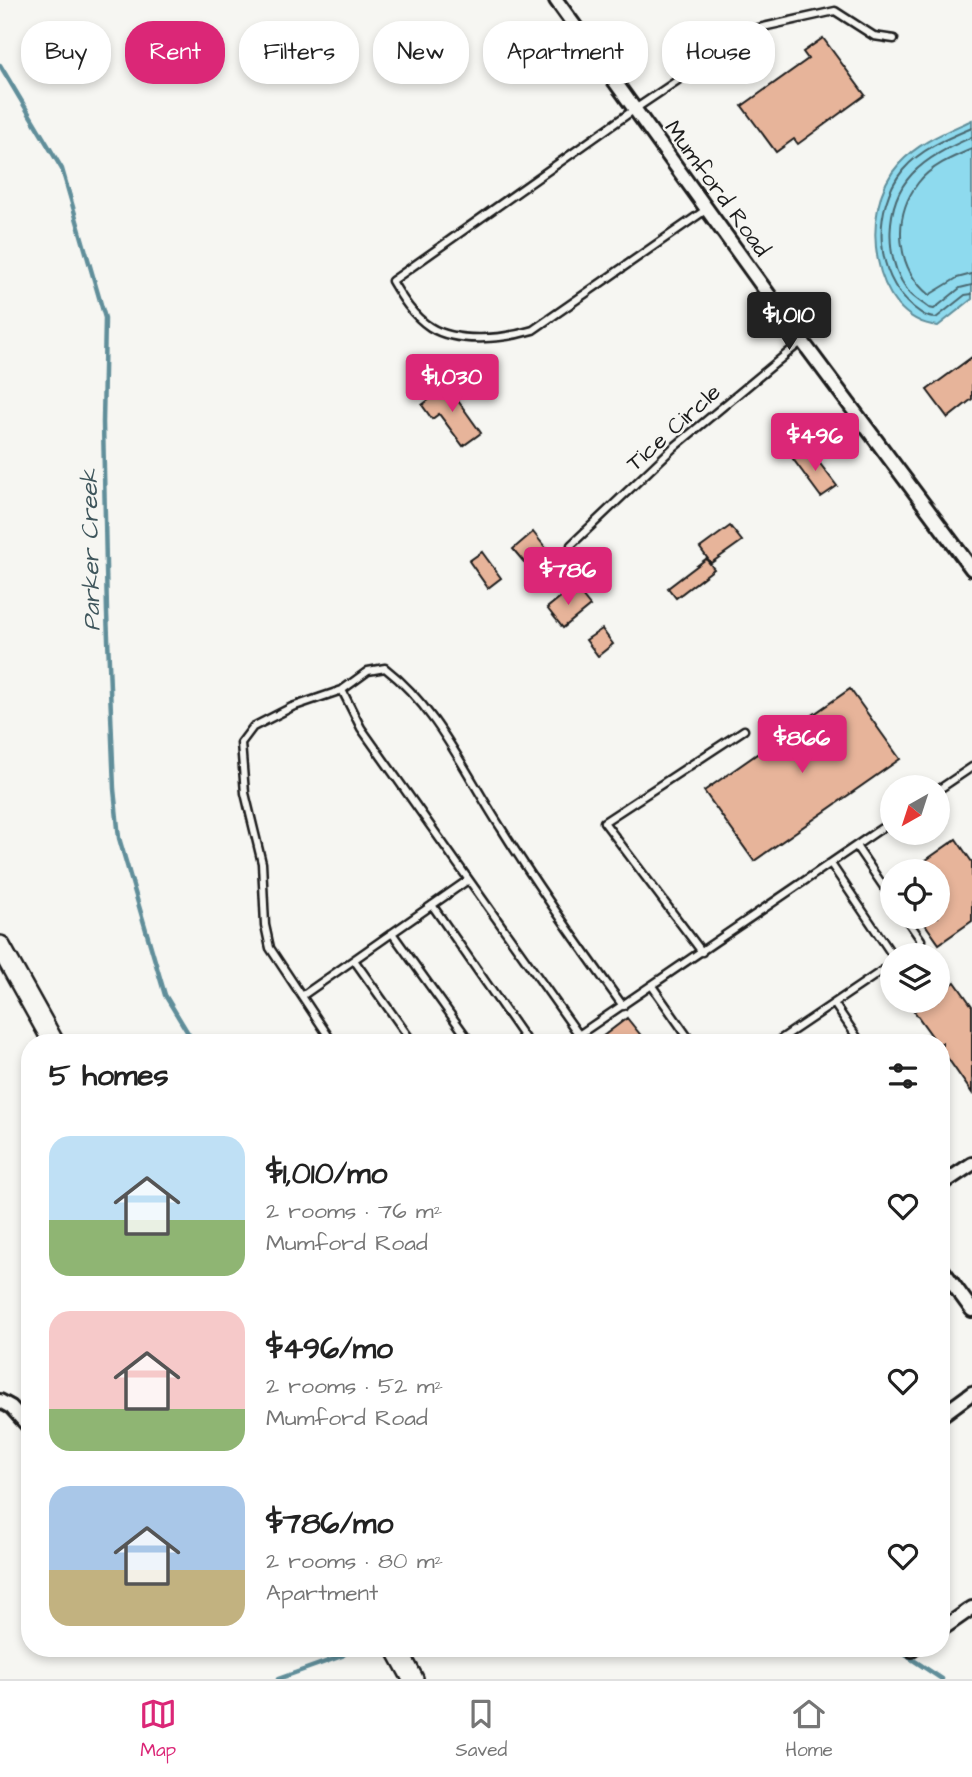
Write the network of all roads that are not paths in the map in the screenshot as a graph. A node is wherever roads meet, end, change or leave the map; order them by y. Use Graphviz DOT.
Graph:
graph roads {
  1 [pos="556,0"];
  2 [pos="894,39"];
  3 [pos="635,109"];
  4 [pos="707,209"];
  5 [pos="802,341"];
  6 [pos="571,545"];
  7 [pos="972,569"];
  8 [pos="342,690"];
  9 [pos="744,730"];
  10 [pos="972,766"];
  11 [pos="950,782"];
  12 [pos="880,829"];
  13 [pos="856,846"];
  14 [pos="831,864"];
  15 [pos="468,880"];
  16 [pos="880,881"];
  17 [pos="432,905"];
  18 [pos="393,933"];
  19 [pos="884,943"];
  20 [pos="0,946"];
  21 [pos="702,952"];
  22 [pos="354,960"];
  23 [pos="880,973"];
  24 [pos="652,986"];
  25 [pos="302,996"];
  26 [pos="835,1005"];
  27 [pos="623,1006"];
  28 [pos="49,1034"];
  29 [pos="327,1034"];
  30 [pos="407,1034"];
  31 [pos="465,1034"];
  32 [pos="522,1034"];
  33 [pos="578,1034"];
  34 [pos="581,1034"];
  35 [pos="685,1034"];
  36 [pos="789,1034"];
  37 [pos="855,1034"];
  38 [pos="972,1164"];
  39 [pos="950,1179"];
  40 [pos="950,1280"];
  41 [pos="972,1310"];
  42 [pos="972,1393"];
  43 [pos="0,1401"];
  44 [pos="950,1409"];
  45 [pos="21,1418"];
  46 [pos="972,1608"];
  47 [pos="950,1623"];
  48 [pos="401,1657"];
  49 [pos="413,1679"];
  1 -- 3 [label="street, Mumford Road"];
  2 -- 3 [label="lane"];
  3 -- 4 [label="street, Mumford Road"];
  3 -- 4 [label="lane"];
  4 -- 5 [label="street, Mumford Road"];
  5 -- 6 [label="lane, Tice Circle"];
  5 -- 7 [label="street, Mumford Road"];
  8 -- 15 [label="lane"];
  8 -- 25 [label="lane"];
  8 -- 27 [label="lane"];
  9 -- 21 [label="lane"];
  10 -- 11 [label="lane"];
  12 -- 13 [label="lane"];
  13 -- 14 [label="lane"];
  13 -- 16 [label="lane"];
  14 -- 19 [label="lane"];
  14 -- 21 [label="lane"];
  15 -- 17 [label="lane"];
  15 -- 33 [label="lane"];
  17 -- 18 [label="lane"];
  17 -- 32 [label="lane"];
  18 -- 22 [label="lane"];
  18 -- 31 [label="lane"];
  20 -- 28 [label="main road"];
  21 -- 24 [label="lane"];
  22 -- 25 [label="lane"];
  22 -- 30 [label="lane"];
  23 -- 26 [label="lane"];
  24 -- 27 [label="lane"];
  24 -- 35 [label="lane"];
  25 -- 29 [label="lane"];
  26 -- 36 [label="lane"];
  26 -- 37 [label="lane"];
  27 -- 34 [label="lane"];
  38 -- 39 [label="street"];
  40 -- 41 [label="street"];
  42 -- 44 [label="street"];
  43 -- 45 [label="street"];
  46 -- 47 [label="street"];
  48 -- 49 [label="main road"];
}
